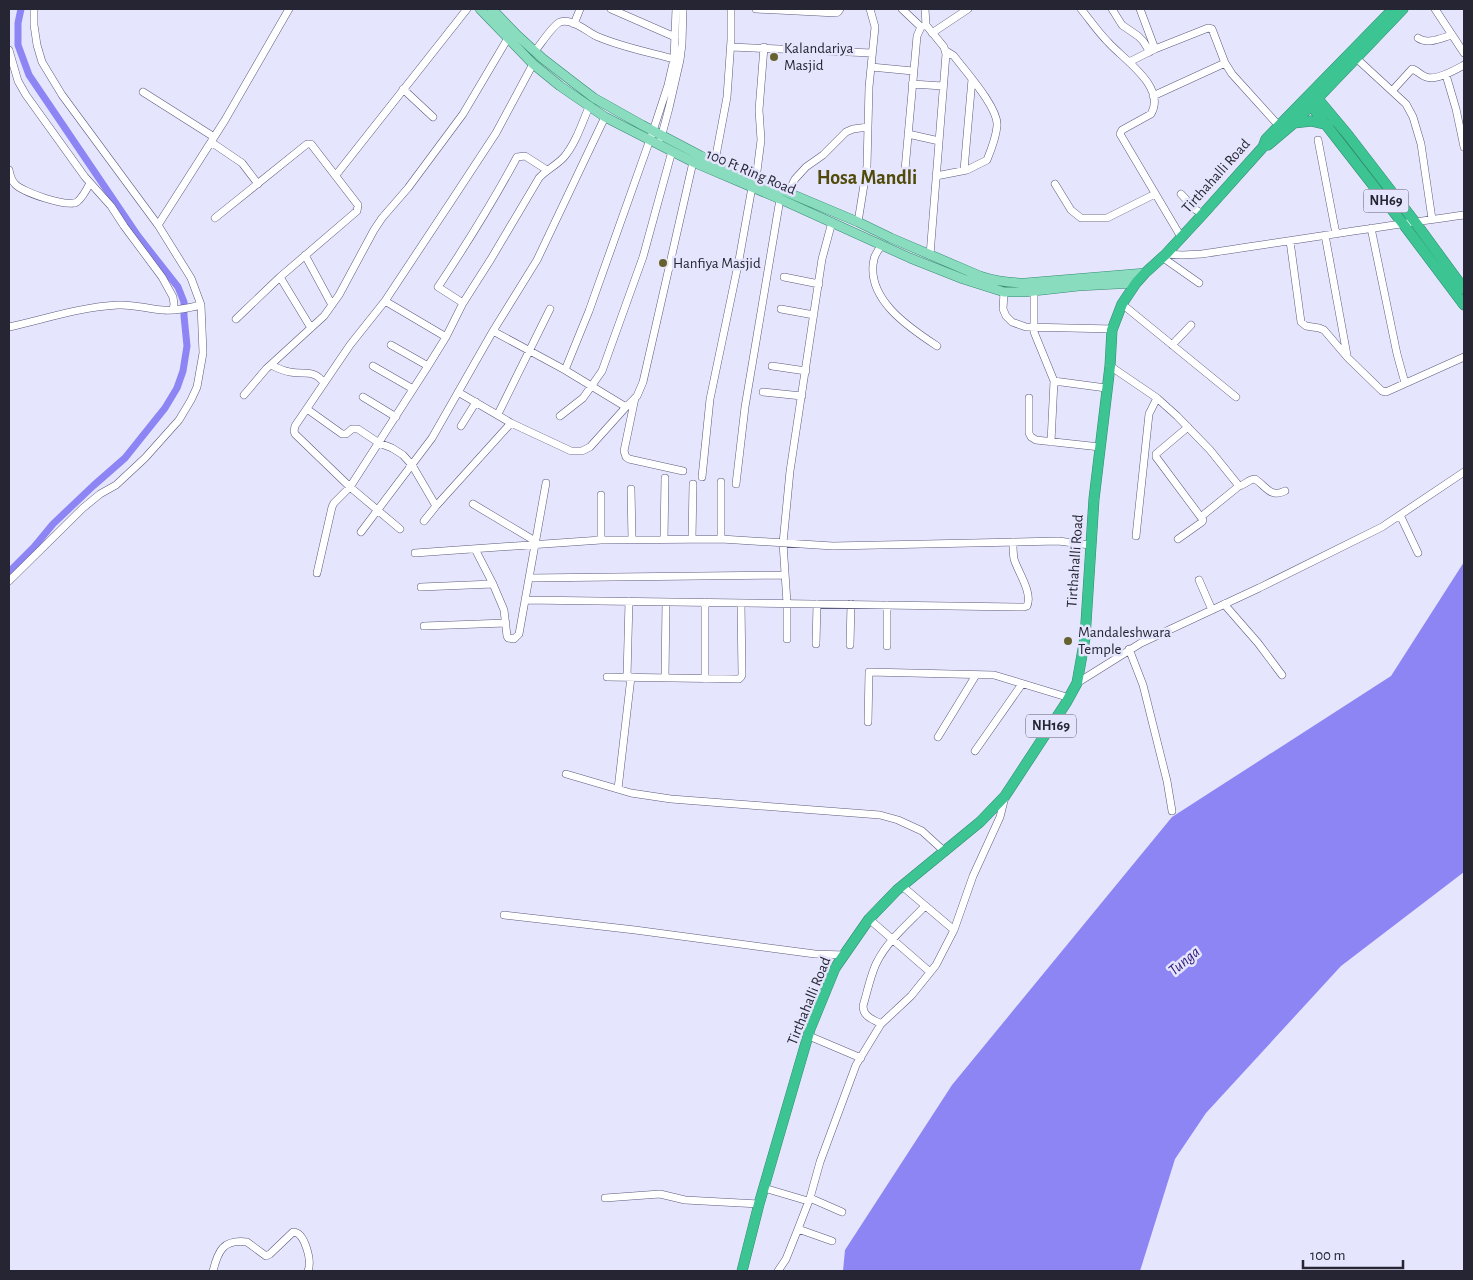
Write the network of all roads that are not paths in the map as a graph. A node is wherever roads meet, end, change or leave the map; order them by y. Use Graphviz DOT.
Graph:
graph roads {
  1 [pos="34,9"];
  2 [pos="289,9"];
  3 [pos="467,9"];
  4 [pos="480,9"];
  5 [pos="492,9"];
  6 [pos="580,9"];
  7 [pos="611,9"];
  8 [pos="676,9"];
  9 [pos="683,9"];
  10 [pos="731,9"];
  11 [pos="756,9"];
  12 [pos="840,9"];
  13 [pos="870,9"];
  14 [pos="902,9"];
  15 [pos="925,9"];
  16 [pos="968,9"];
  17 [pos="1081,9"];
  18 [pos="1112,9"];
  19 [pos="1140,9"];
  20 [pos="1392,9"];
  21 [pos="1403,9"];
  22 [pos="1434,9"];
  23 [pos="574,24"];
  24 [pos="923,26"];
  25 [pos="932,33"];
  26 [pos="1452,35"];
  27 [pos="508,38"];
  28 [pos="675,38"];
  29 [pos="1418,38"];
  30 [pos="731,47"];
  31 [pos="764,48"];
  32 [pos="9,50"];
  33 [pos="535,51"];
  34 [pos="946,51"];
  35 [pos="1152,51"];
  36 [pos="872,53"];
  37 [pos="1464,53"];
  38 [pos="674,58"];
  39 [pos="1356,58"];
  40 [pos="1129,62"];
  41 [pos="1225,63"];
  42 [pos="533,64"];
  43 [pos="1464,65"];
  44 [pos="871,67"];
  45 [pos="913,71"];
  46 [pos="1446,75"];
  47 [pos="972,79"];
  48 [pos="912,84"];
  49 [pos="1330,85"];
  50 [pos="943,86"];
  51 [pos="403,90"];
  52 [pos="1392,91"];
  53 [pos="143,92"];
  54 [pos="1154,96"];
  55 [pos="1312,99"];
  56 [pos="589,107"];
  57 [pos="1330,114"];
  58 [pos="433,117"];
  59 [pos="605,117"];
  60 [pos="1294,123"];
  61 [pos="1328,125"];
  62 [pos="1279,126"];
  63 [pos="868,127"];
  64 [pos="908,134"];
  65 [pos="656,137"];
  66 [pos="212,139"];
  67 [pos="1318,140"];
  68 [pos="939,141"];
  69 [pos="1263,147"];
  70 [pos="1464,147"];
  71 [pos="672,151"];
  72 [pos="715,161"];
  73 [pos="693,162"];
  74 [pos="9,170"];
  75 [pos="547,170"];
  76 [pos="964,170"];
  77 [pos="336,175"];
  78 [pos="936,176"];
  79 [pos="904,181"];
  80 [pos="90,183"];
  81 [pos="754,183"];
  82 [pos="258,184"];
  83 [pos="1055,184"];
  84 [pos="1155,194"];
  85 [pos="1181,194"];
  86 [pos="784,196"];
  87 [pos="1203,214"];
  88 [pos="1464,215"];
  89 [pos="215,218"];
  90 [pos="1432,220"];
  91 [pos="832,222"];
  92 [pos="858,222"];
  93 [pos="1415,222"];
  94 [pos="158,225"];
  95 [pos="1404,225"];
  96 [pos="1371,228"];
  97 [pos="1336,234"];
  98 [pos="1325,235"];
  99 [pos="1181,237"];
  100 [pos="1290,241"];
  101 [pos="882,245"];
  102 [pos="306,255"];
  103 [pos="930,255"];
  104 [pos="1164,255"];
  105 [pos="1145,273"];
  106 [pos="280,277"];
  107 [pos="784,277"];
  108 [pos="1136,283"];
  109 [pos="1199,283"];
  110 [pos="818,284"];
  111 [pos="1464,289"];
  112 [pos="1034,291"];
  113 [pos="1004,292"];
  114 [pos="385,301"];
  115 [pos="463,303"];
  116 [pos="1122,304"];
  117 [pos="332,305"];
  118 [pos="1464,305"];
  119 [pos="198,306"];
  120 [pos="550,308"];
  121 [pos="781,308"];
  122 [pos="175,310"];
  123 [pos="814,315"];
  124 [pos="236,319"];
  125 [pos="1191,325"];
  126 [pos="9,327"];
  127 [pos="1033,327"];
  128 [pos="311,328"];
  129 [pos="1113,329"];
  130 [pos="493,331"];
  131 [pos="446,337"];
  132 [pos="1172,344"];
  133 [pos="391,345"];
  134 [pos="936,346"];
  135 [pos="530,351"];
  136 [pos="1347,356"];
  137 [pos="1464,357"];
  138 [pos="271,365"];
  139 [pos="374,366"];
  140 [pos="428,366"];
  141 [pos="772,366"];
  142 [pos="1110,366"];
  143 [pos="565,370"];
  144 [pos="806,371"];
  145 [pos="1054,381"];
  146 [pos="324,383"];
  147 [pos="1405,383"];
  148 [pos="592,386"];
  149 [pos="1106,388"];
  150 [pos="413,390"];
  151 [pos="458,392"];
  152 [pos="763,392"];
  153 [pos="244,395"];
  154 [pos="802,396"];
  155 [pos="363,397"];
  156 [pos="1236,397"];
  157 [pos="635,398"];
  158 [pos="1029,398"];
  159 [pos="1157,398"];
  160 [pos="476,402"];
  161 [pos="626,407"];
  162 [pos="307,409"];
  163 [pos="498,414"];
  164 [pos="560,416"];
  165 [pos="396,417"];
  166 [pos="512,422"];
  167 [pos="461,426"];
  168 [pos="1188,428"];
  169 [pos="1051,442"];
  170 [pos="379,443"];
  171 [pos="1100,447"];
  172 [pos="412,465"];
  173 [pos="683,471"];
  174 [pos="1464,472"];
  175 [pos="702,477"];
  176 [pos="665,478"];
  177 [pos="721,482"];
  178 [pos="546,483"];
  179 [pos="693,484"];
  180 [pos="736,484"];
  181 [pos="1239,486"];
  182 [pos="350,487"];
  183 [pos="631,489"];
  184 [pos="1285,491"];
  185 [pos="601,495"];
  186 [pos="474,504"];
  187 [pos="436,506"];
  188 [pos="378,510"];
  189 [pos="1400,515"];
  190 [pos="1202,516"];
  191 [pos="424,521"];
  192 [pos="400,529"];
  193 [pos="362,532"];
  194 [pos="1136,536"];
  195 [pos="1178,538"];
  196 [pos="632,539"];
  197 [pos="664,539"];
  198 [pos="692,539"];
  199 [pos="721,539"];
  200 [pos="601,540"];
  201 [pos="1013,542"];
  202 [pos="535,543"];
  203 [pos="783,543"];
  204 [pos="1090,545"];
  205 [pos="475,549"];
  206 [pos="415,553"];
  207 [pos="1418,553"];
  208 [pos="317,573"];
  209 [pos="785,575"];
  210 [pos="528,578"];
  211 [pos="1199,580"];
  212 [pos="9,581"];
  213 [pos="493,584"];
  214 [pos="420,587"];
  215 [pos="525,600"];
  216 [pos="629,601"];
  217 [pos="666,602"];
  218 [pos="705,602"];
  219 [pos="741,603"];
  220 [pos="787,603"];
  221 [pos="817,604"];
  222 [pos="851,604"];
  223 [pos="1224,604"];
  224 [pos="886,605"];
  225 [pos="1212,610"];
  226 [pos="506,623"];
  227 [pos="424,626"];
  228 [pos="787,638"];
  229 [pos="816,644"];
  230 [pos="850,645"];
  231 [pos="886,646"];
  232 [pos="1129,649"];
  233 [pos="976,675"];
  234 [pos="1282,675"];
  235 [pos="607,677"];
  236 [pos="629,678"];
  237 [pos="665,678"];
  238 [pos="705,679"];
  239 [pos="1078,683"];
  240 [pos="1022,684"];
  241 [pos="1070,698"];
  242 [pos="868,722"];
  243 [pos="938,737"];
  244 [pos="975,751"];
  245 [pos="566,774"];
  246 [pos="618,789"];
  247 [pos="1005,796"];
  248 [pos="1172,811"];
  249 [pos="944,851"];
  250 [pos="902,886"];
  251 [pos="925,906"];
  252 [pos="504,915"];
  253 [pos="869,919"];
  254 [pos="954,930"];
  255 [pos="893,940"];
  256 [pos="844,955"];
  257 [pos="930,972"];
  258 [pos="881,1024"];
  259 [pos="808,1036"];
  260 [pos="860,1058"];
  261 [pos="764,1188"];
  262 [pos="605,1198"];
  263 [pos="809,1199"];
  264 [pos="759,1204"];
  265 [pos="842,1212"];
  266 [pos="798,1229"];
  267 [pos="832,1241"];
  268 [pos="213,1271"];
  269 [pos="308,1271"];
  270 [pos="742,1271"];
  271 [pos="778,1271"];
  1 -- 94 [label="street"];
  2 -- 66 [label="street"];
  3 -- 51 [label="street"];
  4 -- 27 [label="main road, 100 Ft Ring Road"];
  5 -- 33 [label="main road, 100 Ft Ring Road"];
  6 -- 23 [label="street"];
  7 -- 28 [label="street"];
  8 -- 28 [label="street"];
  9 -- 65 [label="street"];
  10 -- 30 [label="street"];
  11 -- 12 [label="street"];
  13 -- 36 [label="street"];
  14 -- 24 [label="street"];
  15 -- 24 [label="street"];
  16 -- 25 [label="street"];
  17 -- 40 [label="street"];
  18 -- 35 [label="street"];
  19 -- 35 [label="street"];
  20 -- 55 [label="highway"];
  21 -- 39 [label="highway"];
  22 -- 26 [label="street"];
  23 -- 33 [label="street"];
  23 -- 38 [label="street"];
  24 -- 25 [label="street"];
  24 -- 45 [label="street"];
  25 -- 34 [label="street"];
  26 -- 29 [label="street"];
  26 -- 37 [label="street"];
  27 -- 42 [label="main road, 100 Ft Ring Road"];
  27 -- 117 [label="street"];
  28 -- 38 [label="street"];
  30 -- 31 [label="street"];
  30 -- 72 [label="street"];
  31 -- 36 [label="street"];
  31 -- 81 [label="street"];
  32 -- 80 [label="street"];
  33 -- 65 [label="main road, 100 Ft Ring Road"];
  34 -- 47 [label="street"];
  34 -- 50 [label="street"];
  35 -- 40 [label="street"];
  35 -- 41 [label="street"];
  36 -- 44 [label="street"];
  38 -- 65 [label="street"];
  39 -- 49 [label="highway"];
  39 -- 52 [label="street"];
  40 -- 54 [label="street"];
  41 -- 54 [label="street"];
  41 -- 62 [label="street"];
  42 -- 56 [label="main road, 100 Ft Ring Road"];
  42 -- 114 [label="street"];
  43 -- 46 [label="street"];
  44 -- 45 [label="street"];
  44 -- 63 [label="street"];
  45 -- 48 [label="street"];
  46 -- 52 [label="street"];
  46 -- 70 [label="street"];
  47 -- 76 [label="street"];
  47 -- 76 [label="street"];
  48 -- 50 [label="street"];
  48 -- 64 [label="street"];
  49 -- 55 [label="highway"];
  49 -- 57 [label="highway"];
  50 -- 68 [label="street"];
  51 -- 58 [label="street"];
  51 -- 77 [label="street"];
  52 -- 90 [label="street"];
  53 -- 66 [label="street"];
  54 -- 84 [label="street"];
  55 -- 57 [label="highway, NH69"];
  55 -- 60 [label="highway, NH169"];
  55 -- 61 [label="highway, NH69"];
  55 -- 62 [label="highway, Tirthahalli Road / NH169"];
  56 -- 59 [label="main road, 100 Ft Ring Road"];
  56 -- 75 [label="street"];
  57 -- 93 [label="highway, NH69"];
  59 -- 65 [label="main road, 100 Ft Ring Road"];
  59 -- 130 [label="street"];
  60 -- 61 [label="highway"];
  60 -- 69 [label="highway, NH169"];
  61 -- 95 [label="highway, NH69"];
  62 -- 69 [label="highway, Tirthahalli Road / NH169"];
  63 -- 86 [label="street"];
  63 -- 92 [label="street"];
  64 -- 68 [label="street"];
  64 -- 79 [label="street"];
  65 -- 71 [label="main road, 100 Ft Ring Road"];
  65 -- 72 [label="main road, 100 Ft Ring Road"];
  65 -- 143 [label="street"];
  66 -- 82 [label="street"];
  66 -- 94 [label="street"];
  67 -- 97 [label="street"];
  68 -- 78 [label="street"];
  69 -- 87 [label="highway, Tirthahalli Road / NH169"];
  71 -- 73 [label="main road, 100 Ft Ring Road"];
  71 -- 148 [label="street"];
  72 -- 81 [label="main road, 100 Ft Ring Road"];
  73 -- 81 [label="main road, 100 Ft Ring Road"];
  73 -- 157 [label="street"];
  74 -- 80 [label="street"];
  75 -- 115 [label="street"];
  75 -- 115 [label="street"];
  76 -- 78 [label="street"];
  77 -- 82 [label="street"];
  77 -- 102 [label="street"];
  78 -- 103 [label="street"];
  80 -- 122 [label="street"];
  81 -- 86 [label="main road, 100 Ft Ring Road"];
  81 -- 175 [label="street"];
  82 -- 89 [label="street"];
  83 -- 84 [label="street"];
  84 -- 99 [label="street"];
  85 -- 87 [label="street"];
  86 -- 91 [label="main road, 100 Ft Ring Road"];
  86 -- 92 [label="main road, 100 Ft Ring Road"];
  86 -- 180 [label="street"];
  87 -- 99 [label="highway, Tirthahalli Road / NH169"];
  88 -- 90 [label="street"];
  90 -- 93 [label="street"];
  91 -- 101 [label="main road, 100 Ft Ring Road"];
  91 -- 110 [label="street"];
  92 -- 103 [label="main road, 100 Ft Ring Road"];
  93 -- 95 [label="street"];
  93 -- 111 [label="highway, NH69"];
  94 -- 119 [label="street"];
  95 -- 96 [label="street"];
  95 -- 118 [label="highway, NH69"];
  96 -- 97 [label="street"];
  96 -- 147 [label="street"];
  97 -- 98 [label="street"];
  98 -- 100 [label="street"];
  98 -- 136 [label="street"];
  99 -- 104 [label="highway, Tirthahalli Road / NH169"];
  100 -- 104 [label="street"];
  100 -- 136 [label="street"];
  101 -- 113 [label="main road, 100 Ft Ring Road"];
  101 -- 134 [label="street"];
  102 -- 106 [label="street"];
  102 -- 117 [label="street"];
  103 -- 105 [label="main road, 100 Ft Ring Road"];
  104 -- 105 [label="highway, Tirthahalli Road / NH169"];
  104 -- 109 [label="street"];
  105 -- 108 [label="highway, Tirthahalli Road / NH169"];
  106 -- 124 [label="street"];
  106 -- 128 [label="street"];
  107 -- 110 [label="street"];
  108 -- 112 [label="main road, 100 Ft Ring Road"];
  108 -- 116 [label="highway, Tirthahalli Road / NH169"];
  110 -- 123 [label="street"];
  112 -- 113 [label="main road, 100 Ft Ring Road"];
  112 -- 127 [label="street"];
  113 -- 127 [label="street"];
  114 -- 131 [label="street"];
  114 -- 146 [label="street"];
  115 -- 131 [label="street"];
  116 -- 129 [label="highway, Tirthahalli Road / NH169"];
  116 -- 132 [label="street"];
  117 -- 128 [label="street"];
  119 -- 122 [label="street"];
  119 -- 212 [label="street"];
  120 -- 135 [label="street"];
  121 -- 123 [label="street"];
  122 -- 126 [label="street"];
  123 -- 144 [label="street"];
  125 -- 132 [label="street"];
  127 -- 129 [label="street"];
  127 -- 145 [label="street"];
  128 -- 138 [label="street"];
  129 -- 142 [label="highway, Tirthahalli Road / NH169"];
  130 -- 135 [label="street"];
  130 -- 151 [label="street"];
  131 -- 140 [label="street"];
  132 -- 156 [label="street"];
  133 -- 140 [label="street"];
  135 -- 143 [label="street"];
  135 -- 163 [label="street"];
  136 -- 147 [label="street"];
  137 -- 147 [label="street"];
  138 -- 146 [label="street"];
  138 -- 153 [label="street"];
  139 -- 150 [label="street"];
  140 -- 150 [label="street"];
  141 -- 144 [label="street"];
  142 -- 149 [label="highway, Tirthahalli Road / NH169"];
  142 -- 159 [label="street"];
  143 -- 148 [label="street"];
  144 -- 154 [label="street"];
  145 -- 149 [label="street"];
  145 -- 169 [label="street"];
  146 -- 162 [label="street"];
  148 -- 161 [label="street"];
  148 -- 164 [label="street"];
  149 -- 171 [label="highway, Tirthahalli Road / NH169"];
  150 -- 165 [label="street"];
  151 -- 160 [label="street"];
  151 -- 172 [label="street"];
  152 -- 154 [label="street"];
  154 -- 203 [label="street"];
  155 -- 165 [label="street"];
  157 -- 161 [label="street"];
  157 -- 173 [label="street"];
  158 -- 169 [label="street"];
  159 -- 168 [label="street"];
  159 -- 194 [label="street"];
  160 -- 163 [label="street"];
  160 -- 167 [label="street"];
  161 -- 166 [label="street"];
  162 -- 170 [label="street"];
  162 -- 182 [label="street"];
  163 -- 166 [label="street"];
  165 -- 170 [label="street"];
  166 -- 187 [label="street"];
  168 -- 181 [label="street"];
  168 -- 190 [label="street"];
  169 -- 171 [label="street"];
  170 -- 172 [label="street"];
  170 -- 182 [label="street"];
  171 -- 204 [label="highway, Tirthahalli Road / NH169"];
  172 -- 187 [label="street"];
  172 -- 188 [label="street"];
  174 -- 189 [label="street"];
  176 -- 197 [label="street"];
  177 -- 199 [label="street"];
  178 -- 202 [label="street"];
  179 -- 198 [label="street"];
  181 -- 184 [label="street"];
  181 -- 190 [label="street"];
  182 -- 188 [label="street"];
  182 -- 208 [label="street"];
  183 -- 196 [label="street"];
  185 -- 200 [label="street"];
  186 -- 202 [label="street"];
  187 -- 191 [label="street"];
  188 -- 192 [label="street"];
  188 -- 193 [label="street"];
  189 -- 207 [label="street"];
  189 -- 223 [label="street"];
  190 -- 195 [label="street"];
  196 -- 197 [label="street"];
  196 -- 200 [label="street"];
  197 -- 198 [label="street"];
  198 -- 199 [label="street"];
  199 -- 203 [label="street"];
  200 -- 202 [label="street"];
  201 -- 203 [label="street"];
  201 -- 204 [label="street"];
  201 -- 224 [label="street"];
  202 -- 205 [label="street"];
  202 -- 210 [label="street"];
  203 -- 209 [label="street"];
  204 -- 239 [label="highway, Tirthahalli Road / NH169"];
  205 -- 206 [label="street"];
  205 -- 213 [label="street"];
  209 -- 210 [label="street"];
  209 -- 220 [label="street"];
  210 -- 215 [label="street"];
  211 -- 225 [label="street"];
  213 -- 214 [label="street"];
  213 -- 226 [label="street"];
  215 -- 216 [label="street"];
  215 -- 226 [label="street"];
  216 -- 217 [label="street"];
  216 -- 236 [label="street"];
  217 -- 218 [label="street"];
  217 -- 237 [label="street"];
  218 -- 219 [label="street"];
  218 -- 238 [label="street"];
  219 -- 220 [label="street"];
  219 -- 238 [label="street"];
  220 -- 221 [label="street"];
  220 -- 228 [label="street"];
  221 -- 222 [label="street"];
  221 -- 229 [label="street"];
  222 -- 224 [label="street"];
  222 -- 230 [label="street"];
  223 -- 225 [label="street"];
  223 -- 234 [label="street"];
  224 -- 231 [label="street"];
  225 -- 232 [label="street"];
  226 -- 227 [label="street"];
  232 -- 239 [label="street"];
  232 -- 248 [label="street"];
  233 -- 240 [label="street"];
  233 -- 242 [label="street"];
  233 -- 243 [label="street"];
  235 -- 236 [label="street"];
  236 -- 237 [label="street"];
  236 -- 246 [label="street"];
  237 -- 238 [label="street"];
  239 -- 241 [label="highway, Tirthahalli Road / NH169"];
  240 -- 241 [label="street"];
  240 -- 244 [label="street"];
  241 -- 247 [label="highway, Tirthahalli Road / NH169"];
  245 -- 246 [label="street"];
  246 -- 249 [label="street"];
  247 -- 249 [label="highway, Tirthahalli Road / NH169"];
  247 -- 254 [label="street"];
  249 -- 250 [label="highway, Tirthahalli Road / NH169"];
  250 -- 251 [label="street"];
  250 -- 253 [label="highway, Tirthahalli Road / NH169"];
  251 -- 254 [label="street"];
  251 -- 255 [label="street"];
  252 -- 256 [label="street"];
  253 -- 255 [label="street"];
  253 -- 256 [label="highway, Tirthahalli Road / NH169"];
  254 -- 257 [label="street"];
  255 -- 257 [label="street"];
  255 -- 258 [label="street"];
  256 -- 259 [label="highway, Tirthahalli Road / NH169"];
  257 -- 258 [label="street"];
  258 -- 260 [label="street"];
  259 -- 260 [label="street"];
  259 -- 261 [label="highway, Tirthahalli Road / NH169"];
  260 -- 263 [label="street"];
  261 -- 263 [label="street"];
  261 -- 264 [label="highway, Tirthahalli Road / NH169"];
  262 -- 264 [label="street"];
  263 -- 265 [label="street"];
  263 -- 266 [label="street"];
  264 -- 270 [label="highway, Tirthahalli Road / NH169"];
  266 -- 267 [label="street"];
  266 -- 271 [label="street"];
  268 -- 269 [label="street"];
}
